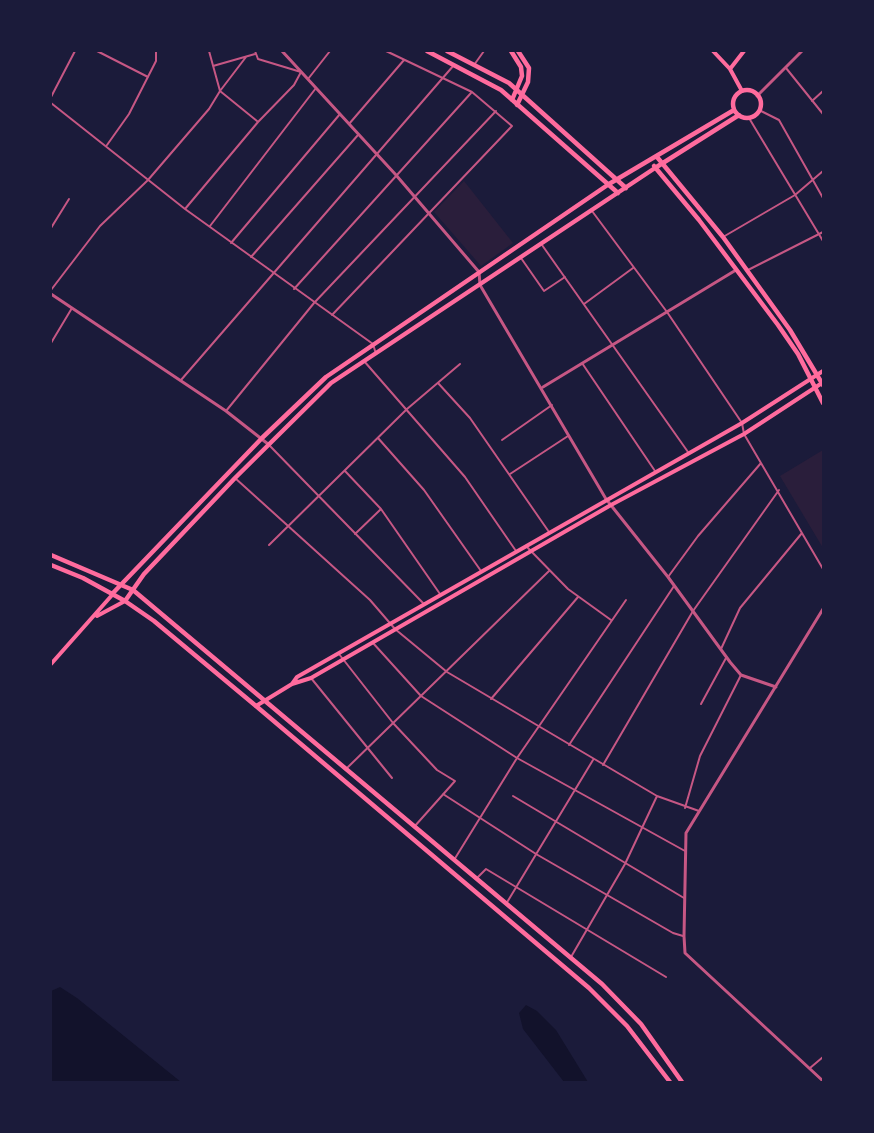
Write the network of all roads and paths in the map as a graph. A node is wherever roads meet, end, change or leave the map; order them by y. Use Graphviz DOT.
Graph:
graph roads {
  1 [pos="75,51"];
  2 [pos="97,51"];
  3 [pos="156,51"];
  4 [pos="209,51"];
  5 [pos="282,51"];
  6 [pos="330,51"];
  7 [pos="386,51"];
  8 [pos="427,51"];
  9 [pos="447,51"];
  10 [pos="484,51"];
  11 [pos="511,51"];
  12 [pos="518,51"];
  13 [pos="713,51"];
  14 [pos="744,51"];
  15 [pos="801,51"];
  16 [pos="255,52"];
  17 [pos="246,57"];
  18 [pos="404,60"];
  19 [pos="454,64"];
  20 [pos="474,65"];
  21 [pos="213,66"];
  22 [pos="786,68"];
  23 [pos="730,69"];
  24 [pos="301,72"];
  25 [pos="148,77"];
  26 [pos="442,78"];
  27 [pos="308,79"];
  28 [pos="316,88"];
  29 [pos="517,89"];
  30 [pos="823,90"];
  31 [pos="220,91"];
  32 [pos="742,91"];
  33 [pos="472,92"];
  34 [pos="522,94"];
  35 [pos="757,96"];
  36 [pos="51,97"];
  37 [pos="512,100"];
  38 [pos="812,101"];
  39 [pos="51,103"];
  40 [pos="517,105"];
  41 [pos="734,110"];
  42 [pos="759,110"];
  43 [pos="496,111"];
  44 [pos="340,114"];
  45 [pos="823,114"];
  46 [pos="739,115"];
  47 [pos="749,118"];
  48 [pos="258,122"];
  49 [pos="348,124"];
  50 [pos="358,135"];
  51 [pos="107,146"];
  52 [pos="376,155"];
  53 [pos="657,157"];
  54 [pos="650,161"];
  55 [pos="662,163"];
  56 [pos="655,168"];
  57 [pos="823,171"];
  58 [pos="396,175"];
  59 [pos="618,179"];
  60 [pos="148,180"];
  61 [pos="813,180"];
  62 [pos="609,184"];
  63 [pos="626,188"];
  64 [pos="618,193"];
  65 [pos="795,195"];
  66 [pos="414,196"];
  67 [pos="823,198"];
  68 [pos="69,199"];
  69 [pos="185,209"];
  70 [pos="592,211"];
  71 [pos="429,214"];
  72 [pos="210,227"];
  73 [pos="51,228"];
  74 [pos="823,232"];
  75 [pos="819,234"];
  76 [pos="723,237"];
  77 [pos="823,241"];
  78 [pos="231,243"];
  79 [pos="542,244"];
  80 [pos="250,257"];
  81 [pos="521,258"];
  82 [pos="634,267"];
  83 [pos="736,270"];
  84 [pos="747,271"];
  85 [pos="479,272"];
  86 [pos="272,273"];
  87 [pos="565,277"];
  88 [pos="480,285"];
  89 [pos="294,288"];
  90 [pos="51,290"];
  91 [pos="51,294"];
  92 [pos="314,303"];
  93 [pos="584,304"];
  94 [pos="72,308"];
  95 [pos="667,312"];
  96 [pos="332,315"];
  97 [pos="51,343"];
  98 [pos="373,344"];
  99 [pos="614,344"];
  100 [pos="376,354"];
  101 [pos="364,361"];
  102 [pos="582,363"];
  103 [pos="460,364"];
  104 [pos="823,371"];
  105 [pos="817,374"];
  106 [pos="811,378"];
  107 [pos="181,380"];
  108 [pos="438,383"];
  109 [pos="823,384"];
  110 [pos="542,388"];
  111 [pos="815,388"];
  112 [pos="823,403"];
  113 [pos="552,405"];
  114 [pos="407,409"];
  115 [pos="226,411"];
  116 [pos="742,423"];
  117 [pos="744,434"];
  118 [pos="569,435"];
  119 [pos="262,438"];
  120 [pos="378,438"];
  121 [pos="502,440"];
  122 [pos="268,444"];
  123 [pos="688,452"];
  124 [pos="761,463"];
  125 [pos="344,471"];
  126 [pos="656,471"];
  127 [pos="510,474"];
  128 [pos="235,478"];
  129 [pos="779,490"];
  130 [pos="316,497"];
  131 [pos="606,499"];
  132 [pos="611,505"];
  133 [pos="381,509"];
  134 [pos="288,526"];
  135 [pos="549,532"];
  136 [pos="802,533"];
  137 [pos="354,535"];
  138 [pos="269,545"];
  139 [pos="526,545"];
  140 [pos="516,551"];
  141 [pos="532,552"];
  142 [pos="51,555"];
  143 [pos="51,565"];
  144 [pos="823,569"];
  145 [pos="481,571"];
  146 [pos="549,571"];
  147 [pos="668,577"];
  148 [pos="121,583"];
  149 [pos="674,586"];
  150 [pos="133,590"];
  151 [pos="113,593"];
  152 [pos="440,594"];
  153 [pos="578,597"];
  154 [pos="626,600"];
  155 [pos="125,601"];
  156 [pos="423,604"];
  157 [pos="823,609"];
  158 [pos="693,611"];
  159 [pos="96,616"];
  160 [pos="611,620"];
  161 [pos="390,623"];
  162 [pos="395,629"];
  163 [pos="372,642"];
  164 [pos="720,649"];
  165 [pos="338,653"];
  166 [pos="726,658"];
  167 [pos="343,659"];
  168 [pos="51,664"];
  169 [pos="227,669"];
  170 [pos="447,672"];
  171 [pos="741,675"];
  172 [pos="219,676"];
  173 [pos="311,678"];
  174 [pos="292,684"];
  175 [pos="776,687"];
  176 [pos="421,696"];
  177 [pos="491,699"];
  178 [pos="264,700"];
  179 [pos="701,704"];
  180 [pos="256,706"];
  181 [pos="393,723"];
  182 [pos="538,727"];
  183 [pos="569,745"];
  184 [pos="367,748"];
  185 [pos="517,758"];
  186 [pos="593,759"];
  187 [pos="603,765"];
  188 [pos="345,769"];
  189 [pos="392,778"];
  190 [pos="574,789"];
  191 [pos="443,794"];
  192 [pos="513,796"];
  193 [pos="657,796"];
  194 [pos="685,808"];
  195 [pos="699,811"];
  196 [pos="479,820"];
  197 [pos="554,822"];
  198 [pos="414,827"];
  199 [pos="642,827"];
  200 [pos="685,851"];
  201 [pos="536,854"];
  202 [pos="454,860"];
  203 [pos="625,864"];
  204 [pos="476,879"];
  205 [pos="517,886"];
  206 [pos="608,896"];
  207 [pos="684,898"];
  208 [pos="506,904"];
  209 [pos="589,929"];
  210 [pos="684,936"];
  211 [pos="571,958"];
  212 [pos="666,977"];
  213 [pos="823,1057"];
  214 [pos="810,1068"];
  215 [pos="823,1081"];
  216 [pos="670,1082"];
  217 [pos="682,1082"];
  1 -- 36 [label="street"];
  2 -- 25 [label="street"];
  3 -- 25 [label="street"];
  4 -- 21 [label="street"];
  5 -- 24 [label="street"];
  6 -- 27 [label="street"];
  7 -- 18 [label="street"];
  8 -- 19 [label="main road"];
  9 -- 20 [label="main road"];
  10 -- 20 [label="street"];
  11 -- 29 [label="main road"];
  12 -- 34 [label="main road"];
  13 -- 23 [label="main road"];
  14 -- 23 [label="main road"];
  15 -- 22 [label="street"];
  16 -- 17 [label="street"];
  16 -- 24 [label="street"];
  17 -- 21 [label="street"];
  17 -- 31 [label="street"];
  18 -- 26 [label="street"];
  18 -- 49 [label="street"];
  19 -- 26 [label="street"];
  19 -- 37 [label="main road"];
  20 -- 29 [label="main road"];
  21 -- 31 [label="street"];
  22 -- 35 [label="street"];
  22 -- 38 [label="street"];
  23 -- 32 [label="main road"];
  24 -- 27 [label="street"];
  24 -- 48 [label="street"];
  25 -- 51 [label="street"];
  26 -- 33 [label="street"];
  26 -- 52 [label="street"];
  27 -- 28 [label="street"];
  28 -- 44 [label="street"];
  28 -- 72 [label="street"];
  29 -- 34 [label="main road"];
  29 -- 37 [label="main road"];
  30 -- 38 [label="street"];
  31 -- 48 [label="street"];
  31 -- 60 [label="street"];
  32 -- 35 [label="main road"];
  32 -- 41 [label="main road"];
  33 -- 43 [label="street"];
  33 -- 58 [label="street"];
  34 -- 40 [label="main road"];
  34 -- 59 [label="main road"];
  35 -- 42 [label="main road"];
  37 -- 40 [label="main road"];
  38 -- 45 [label="street"];
  39 -- 51 [label="street"];
  40 -- 62 [label="main road"];
  41 -- 46 [label="main road"];
  41 -- 53 [label="main road"];
  42 -- 47 [label="main road"];
  42 -- 61 [label="street"];
  43 -- 66 [label="street"];
  43 -- 71 [label="street"];
  44 -- 49 [label="street"];
  44 -- 78 [label="street"];
  46 -- 47 [label="main road"];
  46 -- 55 [label="main road"];
  47 -- 65 [label="street"];
  48 -- 69 [label="street"];
  49 -- 50 [label="street"];
  50 -- 52 [label="street"];
  50 -- 80 [label="street"];
  51 -- 60 [label="street"];
  52 -- 58 [label="street"];
  52 -- 86 [label="street"];
  53 -- 54 [label="main road"];
  53 -- 55 [label="main road"];
  54 -- 56 [label="main road"];
  54 -- 59 [label="main road"];
  55 -- 56 [label="main road"];
  55 -- 76 [label="main road"];
  56 -- 63 [label="main road"];
  56 -- 83 [label="main road"];
  57 -- 61 [label="street"];
  58 -- 66 [label="street"];
  58 -- 89 [label="street"];
  59 -- 62 [label="main road"];
  59 -- 63 [label="main road"];
  60 -- 69 [label="street"];
  60 -- 90 [label="street"];
  61 -- 65 [label="street"];
  61 -- 67 [label="street"];
  62 -- 64 [label="main road"];
  62 -- 85 [label="main road"];
  63 -- 64 [label="main road"];
  64 -- 70 [label="main road"];
  65 -- 75 [label="street"];
  65 -- 76 [label="street"];
  66 -- 71 [label="street"];
  66 -- 92 [label="street"];
  68 -- 73 [label="street"];
  69 -- 72 [label="street"];
  70 -- 79 [label="main road"];
  70 -- 82 [label="street"];
  71 -- 85 [label="street"];
  71 -- 96 [label="street"];
  72 -- 78 [label="street"];
  74 -- 75 [label="street"];
  75 -- 77 [label="street"];
  75 -- 84 [label="street"];
  76 -- 84 [label="main road"];
  78 -- 80 [label="street"];
  79 -- 81 [label="main road"];
  79 -- 87 [label="street"];
  80 -- 86 [label="street"];
  81 -- 87 [label="street"];
  81 -- 88 [label="main road"];
  82 -- 93 [label="street"];
  82 -- 95 [label="street"];
  83 -- 95 [label="street"];
  83 -- 106 [label="main road"];
  84 -- 105 [label="main road"];
  85 -- 88 [label="street"];
  85 -- 98 [label="main road"];
  86 -- 89 [label="street"];
  86 -- 107 [label="street"];
  87 -- 93 [label="street"];
  88 -- 100 [label="main road"];
  88 -- 110 [label="street"];
  89 -- 92 [label="street"];
  91 -- 94 [label="street"];
  92 -- 96 [label="street"];
  92 -- 115 [label="street"];
  93 -- 99 [label="street"];
  94 -- 97 [label="street"];
  94 -- 107 [label="street"];
  95 -- 99 [label="street"];
  95 -- 116 [label="street"];
  96 -- 98 [label="street"];
  98 -- 100 [label="street"];
  98 -- 119 [label="main road"];
  99 -- 102 [label="street"];
  99 -- 123 [label="street"];
  100 -- 101 [label="main road"];
  101 -- 114 [label="street"];
  101 -- 122 [label="main road"];
  102 -- 110 [label="street"];
  102 -- 126 [label="street"];
  103 -- 108 [label="street"];
  104 -- 105 [label="main road"];
  105 -- 106 [label="main road"];
  105 -- 109 [label="main road"];
  106 -- 111 [label="main road"];
  106 -- 116 [label="main road"];
  107 -- 115 [label="street"];
  108 -- 114 [label="street"];
  108 -- 127 [label="street"];
  109 -- 111 [label="main road"];
  110 -- 113 [label="street"];
  111 -- 112 [label="main road"];
  111 -- 117 [label="main road"];
  113 -- 118 [label="street"];
  113 -- 121 [label="street"];
  114 -- 120 [label="street"];
  114 -- 140 [label="street"];
  115 -- 119 [label="street"];
  116 -- 117 [label="street"];
  116 -- 123 [label="main road"];
  117 -- 124 [label="street"];
  117 -- 132 [label="main road"];
  118 -- 127 [label="street"];
  118 -- 131 [label="street"];
  119 -- 122 [label="street"];
  119 -- 148 [label="main road"];
  120 -- 125 [label="street"];
  120 -- 145 [label="street"];
  122 -- 128 [label="main road"];
  122 -- 130 [label="street"];
  123 -- 126 [label="main road"];
  124 -- 129 [label="street"];
  124 -- 147 [label="street"];
  125 -- 130 [label="street"];
  125 -- 133 [label="street"];
  126 -- 131 [label="main road"];
  127 -- 135 [label="street"];
  128 -- 134 [label="street"];
  128 -- 150 [label="main road"];
  129 -- 136 [label="street"];
  129 -- 158 [label="street"];
  130 -- 134 [label="street"];
  130 -- 137 [label="street"];
  131 -- 132 [label="street"];
  131 -- 135 [label="main road"];
  132 -- 141 [label="main road"];
  132 -- 147 [label="street"];
  133 -- 137 [label="street"];
  133 -- 152 [label="street"];
  134 -- 138 [label="street"];
  134 -- 161 [label="street"];
  135 -- 139 [label="main road"];
  136 -- 144 [label="street"];
  136 -- 164 [label="street"];
  137 -- 156 [label="street"];
  139 -- 140 [label="main road"];
  139 -- 141 [label="street"];
  140 -- 145 [label="main road"];
  141 -- 146 [label="street"];
  141 -- 162 [label="main road"];
  142 -- 148 [label="main road"];
  143 -- 151 [label="main road"];
  145 -- 152 [label="main road"];
  146 -- 153 [label="street"];
  146 -- 170 [label="street"];
  147 -- 149 [label="street"];
  148 -- 150 [label="main road"];
  148 -- 151 [label="main road"];
  149 -- 158 [label="street"];
  149 -- 183 [label="street"];
  150 -- 155 [label="main road"];
  150 -- 169 [label="main road"];
  151 -- 155 [label="main road"];
  151 -- 159 [label="main road"];
  152 -- 156 [label="main road"];
  153 -- 160 [label="street"];
  153 -- 177 [label="street"];
  154 -- 160 [label="street"];
  155 -- 159 [label="main road"];
  155 -- 172 [label="main road"];
  156 -- 161 [label="main road"];
  157 -- 175 [label="street"];
  158 -- 164 [label="street"];
  158 -- 187 [label="street"];
  159 -- 168 [label="main road"];
  160 -- 182 [label="street"];
  161 -- 162 [label="street"];
  161 -- 165 [label="main road"];
  162 -- 163 [label="main road"];
  162 -- 170 [label="street"];
  163 -- 167 [label="main road"];
  163 -- 176 [label="street"];
  164 -- 166 [label="street"];
  165 -- 167 [label="street"];
  165 -- 174 [label="main road"];
  166 -- 171 [label="street"];
  166 -- 179 [label="street"];
  167 -- 173 [label="main road"];
  167 -- 181 [label="street"];
  169 -- 172 [label="main road"];
  169 -- 178 [label="main road"];
  170 -- 176 [label="street"];
  170 -- 177 [label="street"];
  171 -- 175 [label="street"];
  171 -- 194 [label="street"];
  172 -- 180 [label="main road"];
  173 -- 174 [label="main road"];
  173 -- 184 [label="street"];
  174 -- 178 [label="main road"];
  175 -- 195 [label="street"];
  176 -- 181 [label="street"];
  176 -- 185 [label="street"];
  177 -- 182 [label="street"];
  178 -- 180 [label="main road"];
  178 -- 188 [label="main road"];
  180 -- 216 [label="main road"];
  181 -- 184 [label="street"];
  181 -- 191 [label="street"];
  182 -- 183 [label="street"];
  182 -- 185 [label="street"];
  183 -- 186 [label="street"];
  184 -- 188 [label="street"];
  184 -- 189 [label="street"];
  185 -- 190 [label="street"];
  185 -- 196 [label="street"];
  186 -- 187 [label="street"];
  186 -- 190 [label="street"];
  187 -- 193 [label="street"];
  188 -- 198 [label="main road"];
  190 -- 197 [label="street"];
  190 -- 199 [label="street"];
  191 -- 196 [label="street"];
  191 -- 198 [label="street"];
  192 -- 197 [label="street"];
  193 -- 194 [label="street"];
  193 -- 199 [label="street"];
  194 -- 195 [label="street"];
  195 -- 200 [label="street"];
  196 -- 201 [label="street"];
  196 -- 202 [label="street"];
  197 -- 201 [label="street"];
  197 -- 203 [label="street"];
  198 -- 202 [label="main road"];
  199 -- 200 [label="street"];
  199 -- 203 [label="street"];
  200 -- 207 [label="street"];
  201 -- 205 [label="street"];
  201 -- 206 [label="street"];
  202 -- 204 [label="main road"];
  203 -- 206 [label="street"];
  203 -- 207 [label="street"];
  204 -- 205 [label="street"];
  204 -- 208 [label="main road"];
  205 -- 208 [label="street"];
  205 -- 209 [label="street"];
  206 -- 209 [label="street"];
  206 -- 210 [label="street"];
  207 -- 210 [label="street"];
  208 -- 211 [label="main road"];
  209 -- 211 [label="street"];
  209 -- 212 [label="street"];
  210 -- 214 [label="street"];
  211 -- 217 [label="main road"];
  213 -- 214 [label="street"];
  214 -- 215 [label="street"];
}
